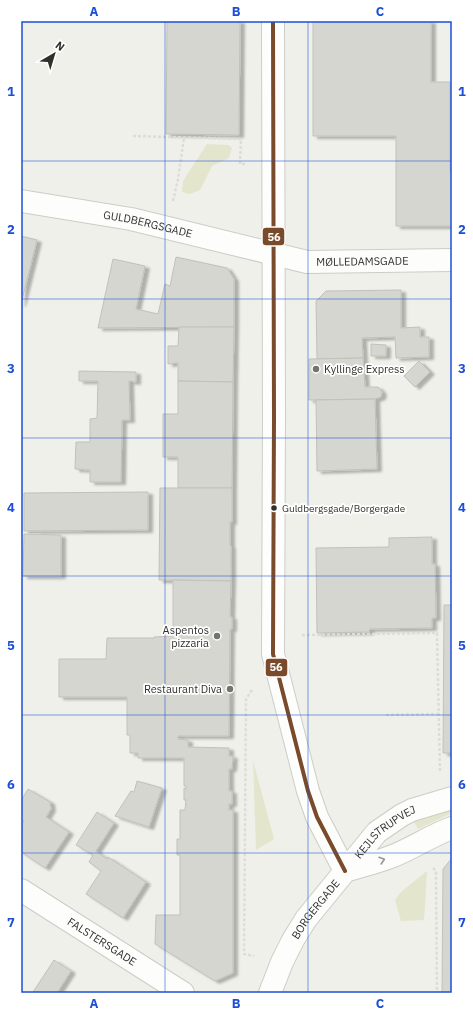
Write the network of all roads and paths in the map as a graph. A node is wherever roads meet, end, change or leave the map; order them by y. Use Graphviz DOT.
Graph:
graph roads {
  1 [pos="274,21"];
  2 [pos="133,136"];
  3 [pos="184,138"];
  4 [pos="241,139"];
  5 [pos="178,179"];
  6 [pos="21,201"];
  7 [pos="274,254"];
  8 [pos="452,260"];
  9 [pos="274,636"];
  10 [pos="275,662"];
  11 [pos="439,714"];
  12 [pos="386,715"];
  13 [pos="446,800"];
  14 [pos="452,828"];
  15 [pos="418,845"];
  16 [pos="345,871"];
  17 [pos="21,890"];
  18 [pos="282,962"];
  19 [pos="183,993"];
  20 [pos="270,993"];
  21 [pos="437,993"];
  1 -- 7 [label="street, BORGERGADE"];
  2 -- 3 [label="path"];
  3 -- 4 [label="path"];
  3 -- 5 [label="path"];
  6 -- 7 [label="street, GULDBERGSGADE"];
  7 -- 8 [label="street, MØLLEDAMSGADE"];
  7 -- 9 [label="street, BORGERGADE"];
  9 -- 10 [label="street, BORGERGADE"];
  9 -- 11 [label="path"];
  10 -- 16 [label="street, BORGERGADE"];
  10 -- 18 [label="path"];
  11 -- 12 [label="path"];
  11 -- 13 [label="path"];
  13 -- 16 [label="street, KEJLSTRUPVEJ"];
  14 -- 15 [label="street, KEJLSTRUPVEJ"];
  16 -- 15 [label="street, KEJLSTRUPVEJ, one-way"];
  15 -- 21 [label="path"];
  16 -- 18 [label="street, BORGERGADE"];
  17 -- 19 [label="street, FALSTERSGADE"];
  18 -- 20 [label="street, BORGERGADE"];
}
